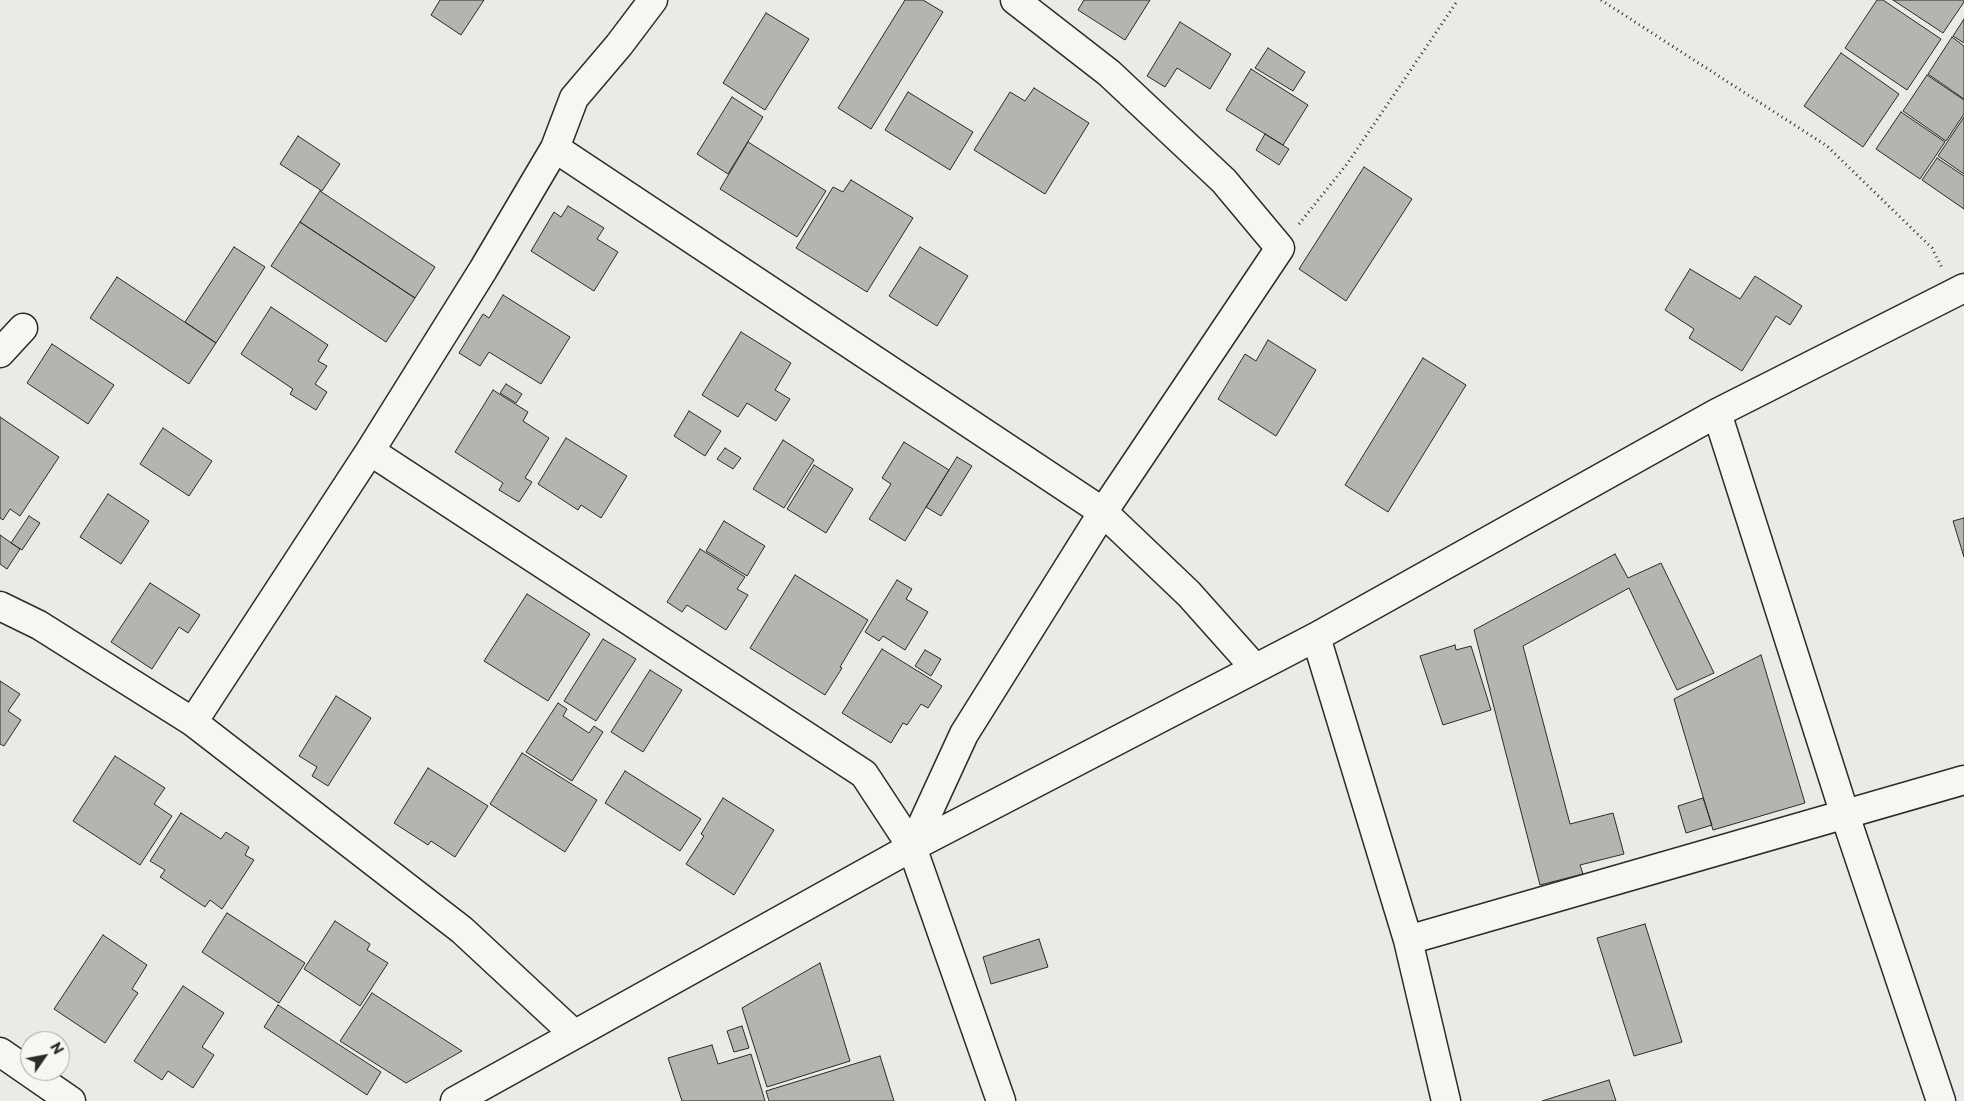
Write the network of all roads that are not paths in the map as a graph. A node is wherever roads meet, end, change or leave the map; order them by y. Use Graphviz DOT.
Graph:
graph roads {
  1 [pos="653,0"];
  2 [pos="1015,0"];
  3 [pos="555,148"];
  4 [pos="1959,290"];
  5 [pos="24,328"];
  6 [pos="0,353"];
  7 [pos="1717,413"];
  8 [pos="370,451"];
  9 [pos="1104,512"];
  10 [pos="0,606"];
  11 [pos="1316,637"];
  12 [pos="1255,668"];
  13 [pos="193,722"];
  14 [pos="1964,780"];
  15 [pos="1845,814"];
  16 [pos="912,847"];
  17 [pos="1408,940"];
  18 [pos="574,1034"];
  19 [pos="0,1052"];
  20 [pos="71,1101"];
  21 [pos="454,1101"];
  22 [pos="1001,1101"];
  23 [pos="1446,1101"];
  24 [pos="1941,1101"];
  1 -- 3 [label="street"];
  2 -- 9 [label="street"];
  3 -- 8 [label="street"];
  3 -- 9 [label="street"];
  4 -- 7 [label="street"];
  5 -- 6 [label="street"];
  7 -- 11 [label="street"];
  7 -- 15 [label="street"];
  8 -- 13 [label="street"];
  8 -- 16 [label="street"];
  9 -- 12 [label="street"];
  9 -- 16 [label="street"];
  10 -- 13 [label="street"];
  11 -- 12 [label="street"];
  11 -- 17 [label="street"];
  12 -- 16 [label="street"];
  13 -- 18 [label="street"];
  14 -- 15 [label="street"];
  15 -- 17 [label="street"];
  15 -- 24 [label="street"];
  16 -- 18 [label="street"];
  16 -- 22 [label="street"];
  17 -- 23 [label="street"];
  18 -- 21 [label="street"];
  19 -- 20 [label="street"];
}
